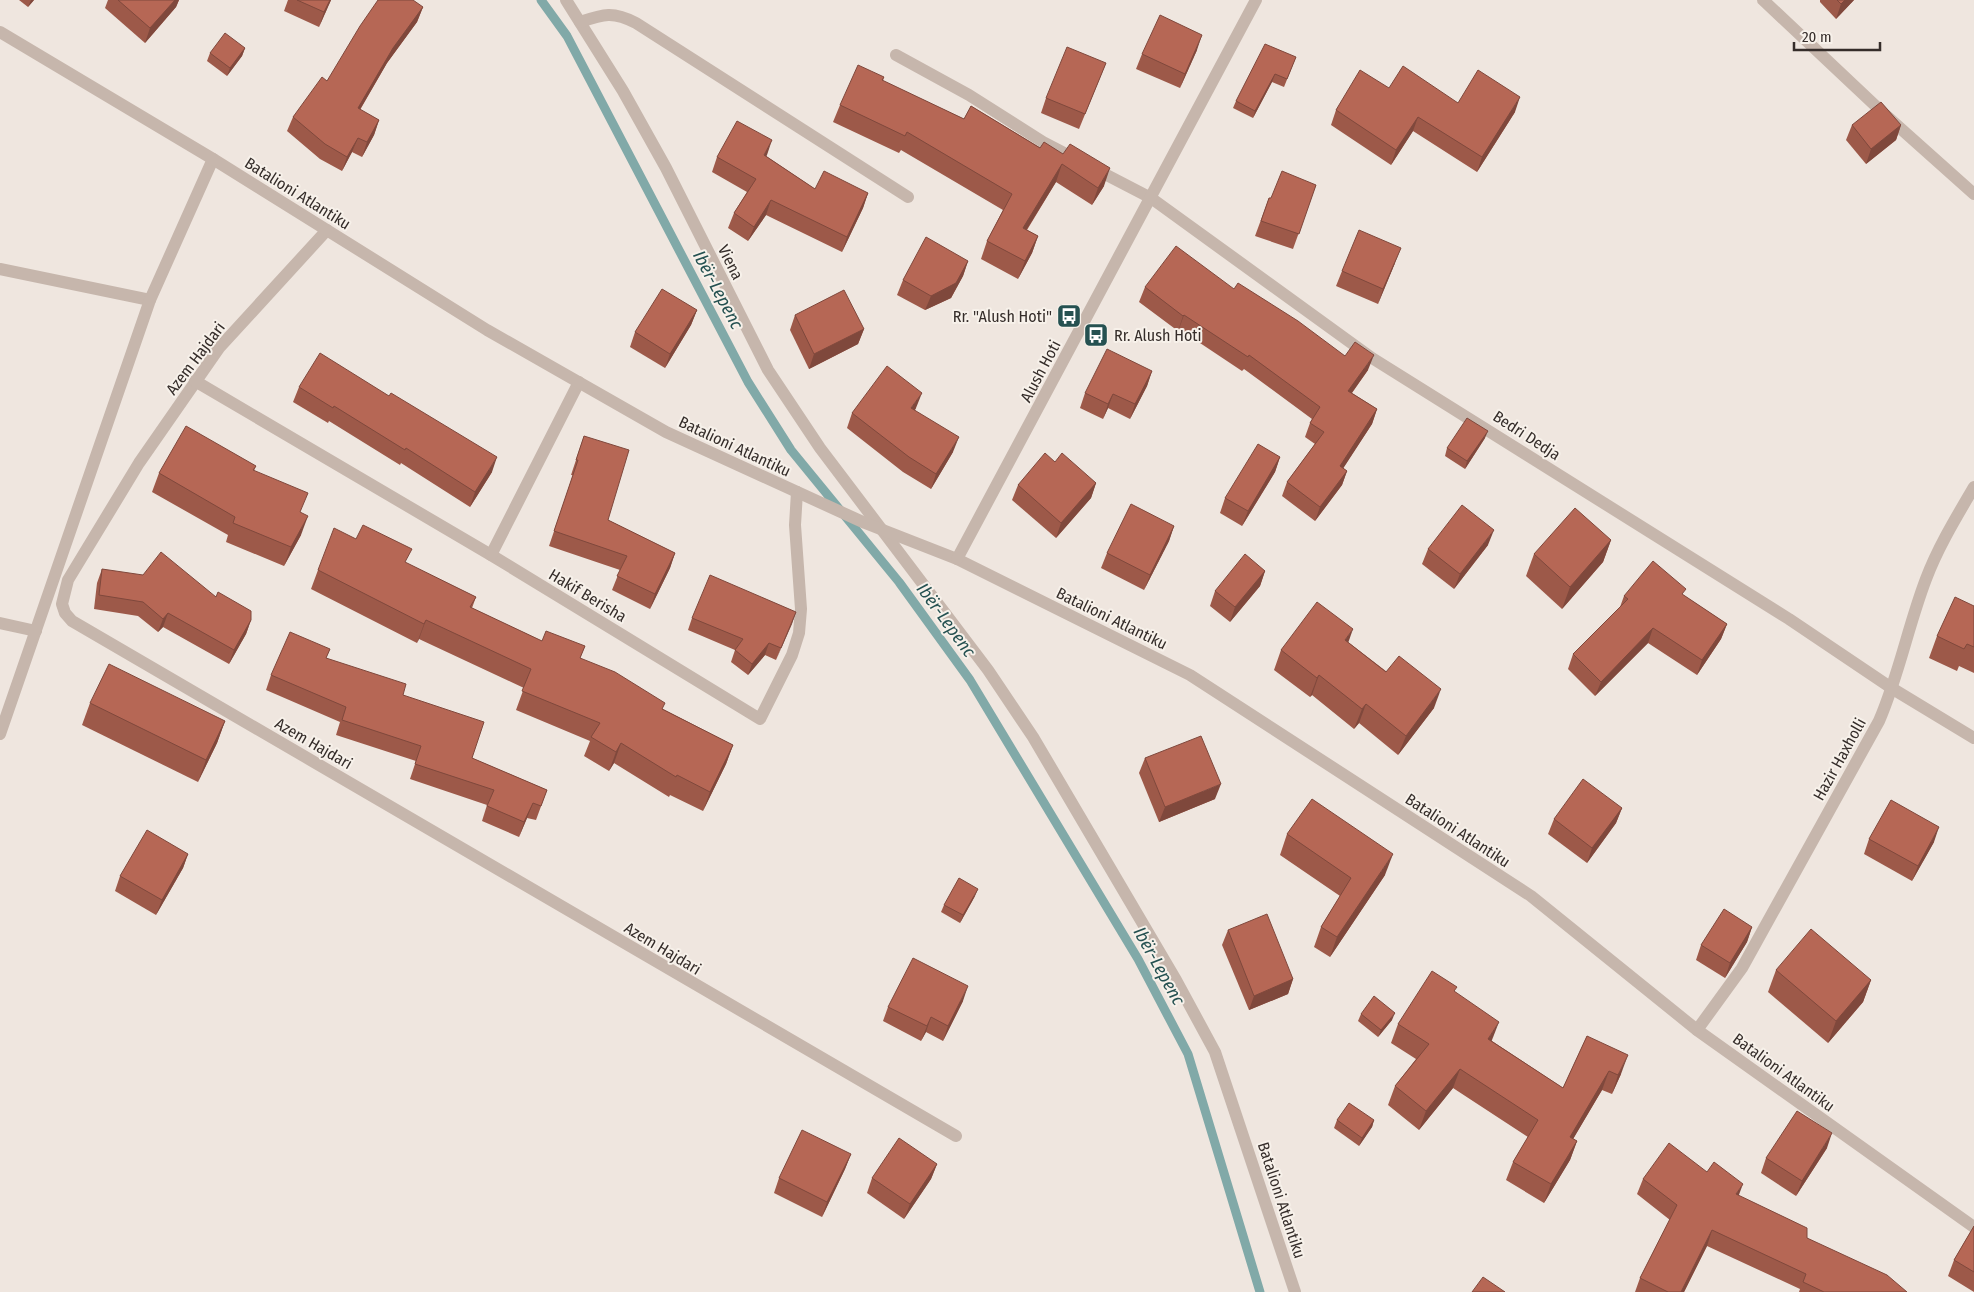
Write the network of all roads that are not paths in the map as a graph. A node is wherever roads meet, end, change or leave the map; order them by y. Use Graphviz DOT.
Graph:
graph roads {
  1 [pos="566,0"];
  2 [pos="1256,0"];
  3 [pos="1762,0"];
  4 [pos="580,22"];
  5 [pos="0,32"];
  6 [pos="896,54"];
  7 [pos="213,159"];
  8 [pos="1974,194"];
  9 [pos="908,197"];
  10 [pos="1151,198"];
  11 [pos="327,230"];
  12 [pos="0,270"];
  13 [pos="150,300"];
  14 [pos="194,381"];
  15 [pos="579,382"];
  16 [pos="1974,486"];
  17 [pos="797,492"];
  18 [pos="882,530"];
  19 [pos="491,555"];
  20 [pos="957,559"];
  21 [pos="0,623"];
  22 [pos="36,631"];
  23 [pos="1892,689"];
  24 [pos="0,734"];
  25 [pos="1974,738"];
  26 [pos="1698,1030"];
  27 [pos="956,1136"];
  28 [pos="1974,1227"];
  29 [pos="1295,1292"];
  1 -- 4 [label="street, Viena"];
  2 -- 10 [label="street, Alush Hoti"];
  3 -- 8 [label="street"];
  4 -- 9 [label="street"];
  4 -- 18 [label="street, Viena"];
  5 -- 7 [label="street, Batalioni Atlantiku"];
  6 -- 10 [label="street"];
  7 -- 11 [label="street, Batalioni Atlantiku"];
  7 -- 13 [label="street"];
  10 -- 20 [label="street, Alush Hoti"];
  10 -- 23 [label="street, Bedri Dedja"];
  11 -- 14 [label="street, Azem Hajdari"];
  11 -- 15 [label="street, Batalioni Atlantiku"];
  12 -- 13 [label="street"];
  13 -- 22 [label="street"];
  14 -- 19 [label="street, Hakif Berisha"];
  14 -- 27 [label="street, Azem Hajdari"];
  15 -- 17 [label="street, Batalioni Atlantiku"];
  15 -- 19 [label="street"];
  16 -- 23 [label="street, Hazir Haxholli"];
  17 -- 18 [label="street, Batalioni Atlantiku"];
  17 -- 19 [label="street, Hakif Berisha"];
  18 -- 20 [label="street, Batalioni Atlantiku"];
  18 -- 29 [label="street, Batalioni Atlantiku"];
  20 -- 26 [label="street, Batalioni Atlantiku"];
  21 -- 22 [label="street"];
  22 -- 24 [label="street"];
  23 -- 25 [label="street, Bedri Dedja"];
  23 -- 26 [label="street, Hazir Haxholli"];
  26 -- 28 [label="street, Batalioni Atlantiku"];
}
